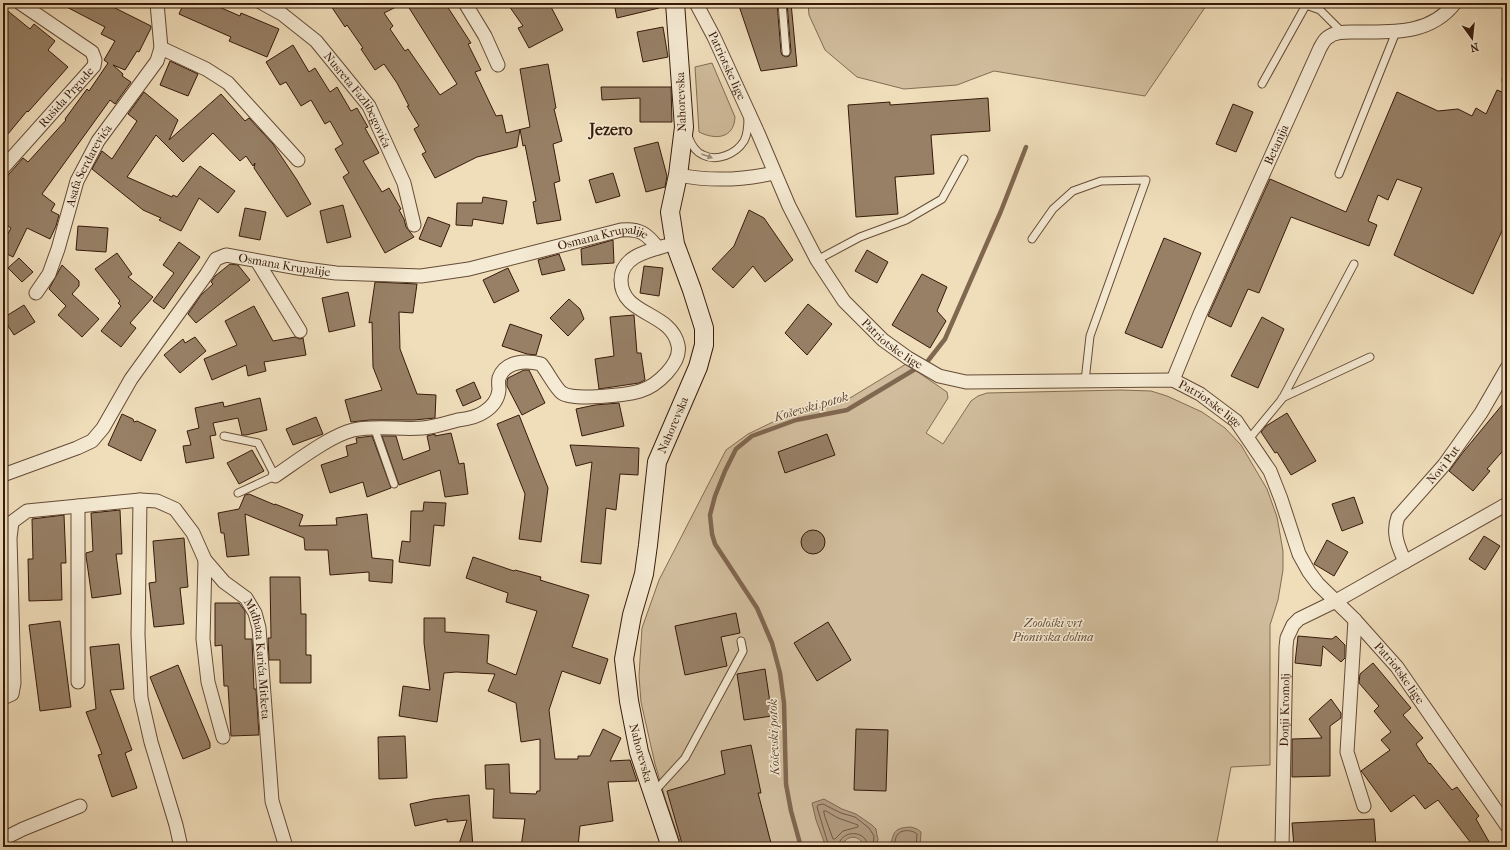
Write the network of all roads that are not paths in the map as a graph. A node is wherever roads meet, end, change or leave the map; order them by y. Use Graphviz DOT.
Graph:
graph roads {
  1 [pos="20,3"];
  2 [pos="157,3"];
  3 [pos="262,3"];
  4 [pos="465,3"];
  5 [pos="675,3"];
  6 [pos="696,3"];
  7 [pos="782,3"];
  8 [pos="1455,3"];
  9 [pos="1342,32"];
  10 [pos="1396,32"];
  11 [pos="161,48"];
  12 [pos="786,52"];
  13 [pos="498,65"];
  14 [pos="1507,77"];
  15 [pos="1262,84"];
  16 [pos="1507,84"];
  17 [pos="748,115"];
  18 [pos="684,127"];
  19 [pos="964,159"];
  20 [pos="298,160"];
  21 [pos="3,168"];
  22 [pos="774,173"];
  23 [pos="1339,174"];
  24 [pos="678,175"];
  25 [pos="414,225"];
  26 [pos="1032,240"];
  27 [pos="666,246"];
  28 [pos="817,260"];
  29 [pos="257,261"];
  30 [pos="1354,264"];
  31 [pos="36,293"];
  32 [pos="300,331"];
  33 [pos="1370,357"];
  34 [pos="1507,368"];
  35 [pos="1173,380"];
  36 [pos="1085,381"];
  37 [pos="1282,398"];
  38 [pos="374,427"];
  39 [pos="224,436"];
  40 [pos="1249,439"];
  41 [pos="3,475"];
  42 [pos="275,476"];
  43 [pos="394,484"];
  44 [pos="238,493"];
  45 [pos="140,500"];
  46 [pos="1507,504"];
  47 [pos="78,506"];
  48 [pos="205,560"];
  49 [pos="1405,562"];
  50 [pos="1336,600"];
  51 [pos="1356,620"];
  52 [pos="741,641"];
  53 [pos="78,682"];
  54 [pos="3,698"];
  55 [pos="223,737"];
  56 [pos="653,794"];
  57 [pos="80,806"];
  58 [pos="1364,806"];
  59 [pos="1507,826"];
  60 [pos="3,839"];
  61 [pos="181,847"];
  62 [pos="286,847"];
  63 [pos="671,847"];
  64 [pos="1282,847"];
  1 -- 21 [label="street, Rušida Prgude"];
  2 -- 11 [label="street, Asafa Serdarevića"];
  3 -- 25 [label="street, Nusreta Fazlibegovića"];
  4 -- 13 [label="street"];
  5 -- 18 [label="street, Nahorevska"];
  6 -- 17 [label="street, Patriotske lige"];
  7 -- 12 [label="lane"];
  8 -- 10 [label="street, Betanija"];
  9 -- 10 [label="street, Betanija"];
  9 -- 15 [label="lane"];
  9 -- 35 [label="street, Betanija"];
  10 -- 23 [label="lane"];
  11 -- 20 [label="street"];
  11 -- 31 [label="street, Asafa Serdarevića"];
  14 -- 16 [label="lane"];
  18 -- 17 [label="lane, one-way"];
  17 -- 22 [label="street, Patriotske lige"];
  18 -- 24 [label="street, Nahorevska"];
  19 -- 28 [label="lane"];
  22 -- 24 [label="street"];
  22 -- 28 [label="street, Patriotske lige"];
  24 -- 27 [label="street, Nahorevska"];
  26 -- 36 [label="lane"];
  27 -- 29 [label="street, Osmana Krupalije"];
  27 -- 38 [label="street"];
  27 -- 56 [label="street, Nahorevska"];
  28 -- 36 [label="street, Patriotske lige"];
  29 -- 32 [label="street"];
  29 -- 41 [label="street, Osmana Krupalije"];
  30 -- 37 [label="lane"];
  33 -- 37 [label="lane"];
  34 -- 49 [label="street, Novi Put"];
  35 -- 36 [label="street, Patriotske lige"];
  35 -- 40 [label="street, Patriotske lige"];
  37 -- 40 [label="lane"];
  38 -- 42 [label="street"];
  38 -- 43 [label="lane"];
  39 -- 42 [label="lane"];
  40 -- 50 [label="street, Patriotske lige"];
  42 -- 44 [label="lane"];
  45 -- 47 [label="street, Midhata Karića Mitketa"];
  45 -- 48 [label="street, Midhata Karića Mitketa"];
  45 -- 61 [label="street"];
  46 -- 49 [label="street, Donji Kromolj"];
  47 -- 53 [label="street"];
  47 -- 54 [label="street, Midhata Karića Mitketa"];
  48 -- 55 [label="street"];
  48 -- 62 [label="street, Midhata Karića Mitketa"];
  49 -- 50 [label="street, Donji Kromolj"];
  50 -- 51 [label="street, Patriotske lige"];
  50 -- 64 [label="street, Donji Kromolj"];
  51 -- 58 [label="street"];
  51 -- 59 [label="street, Patriotske lige"];
  52 -- 56 [label="lane"];
  56 -- 63 [label="street, Nahorevska"];
  57 -- 60 [label="street"];
}
